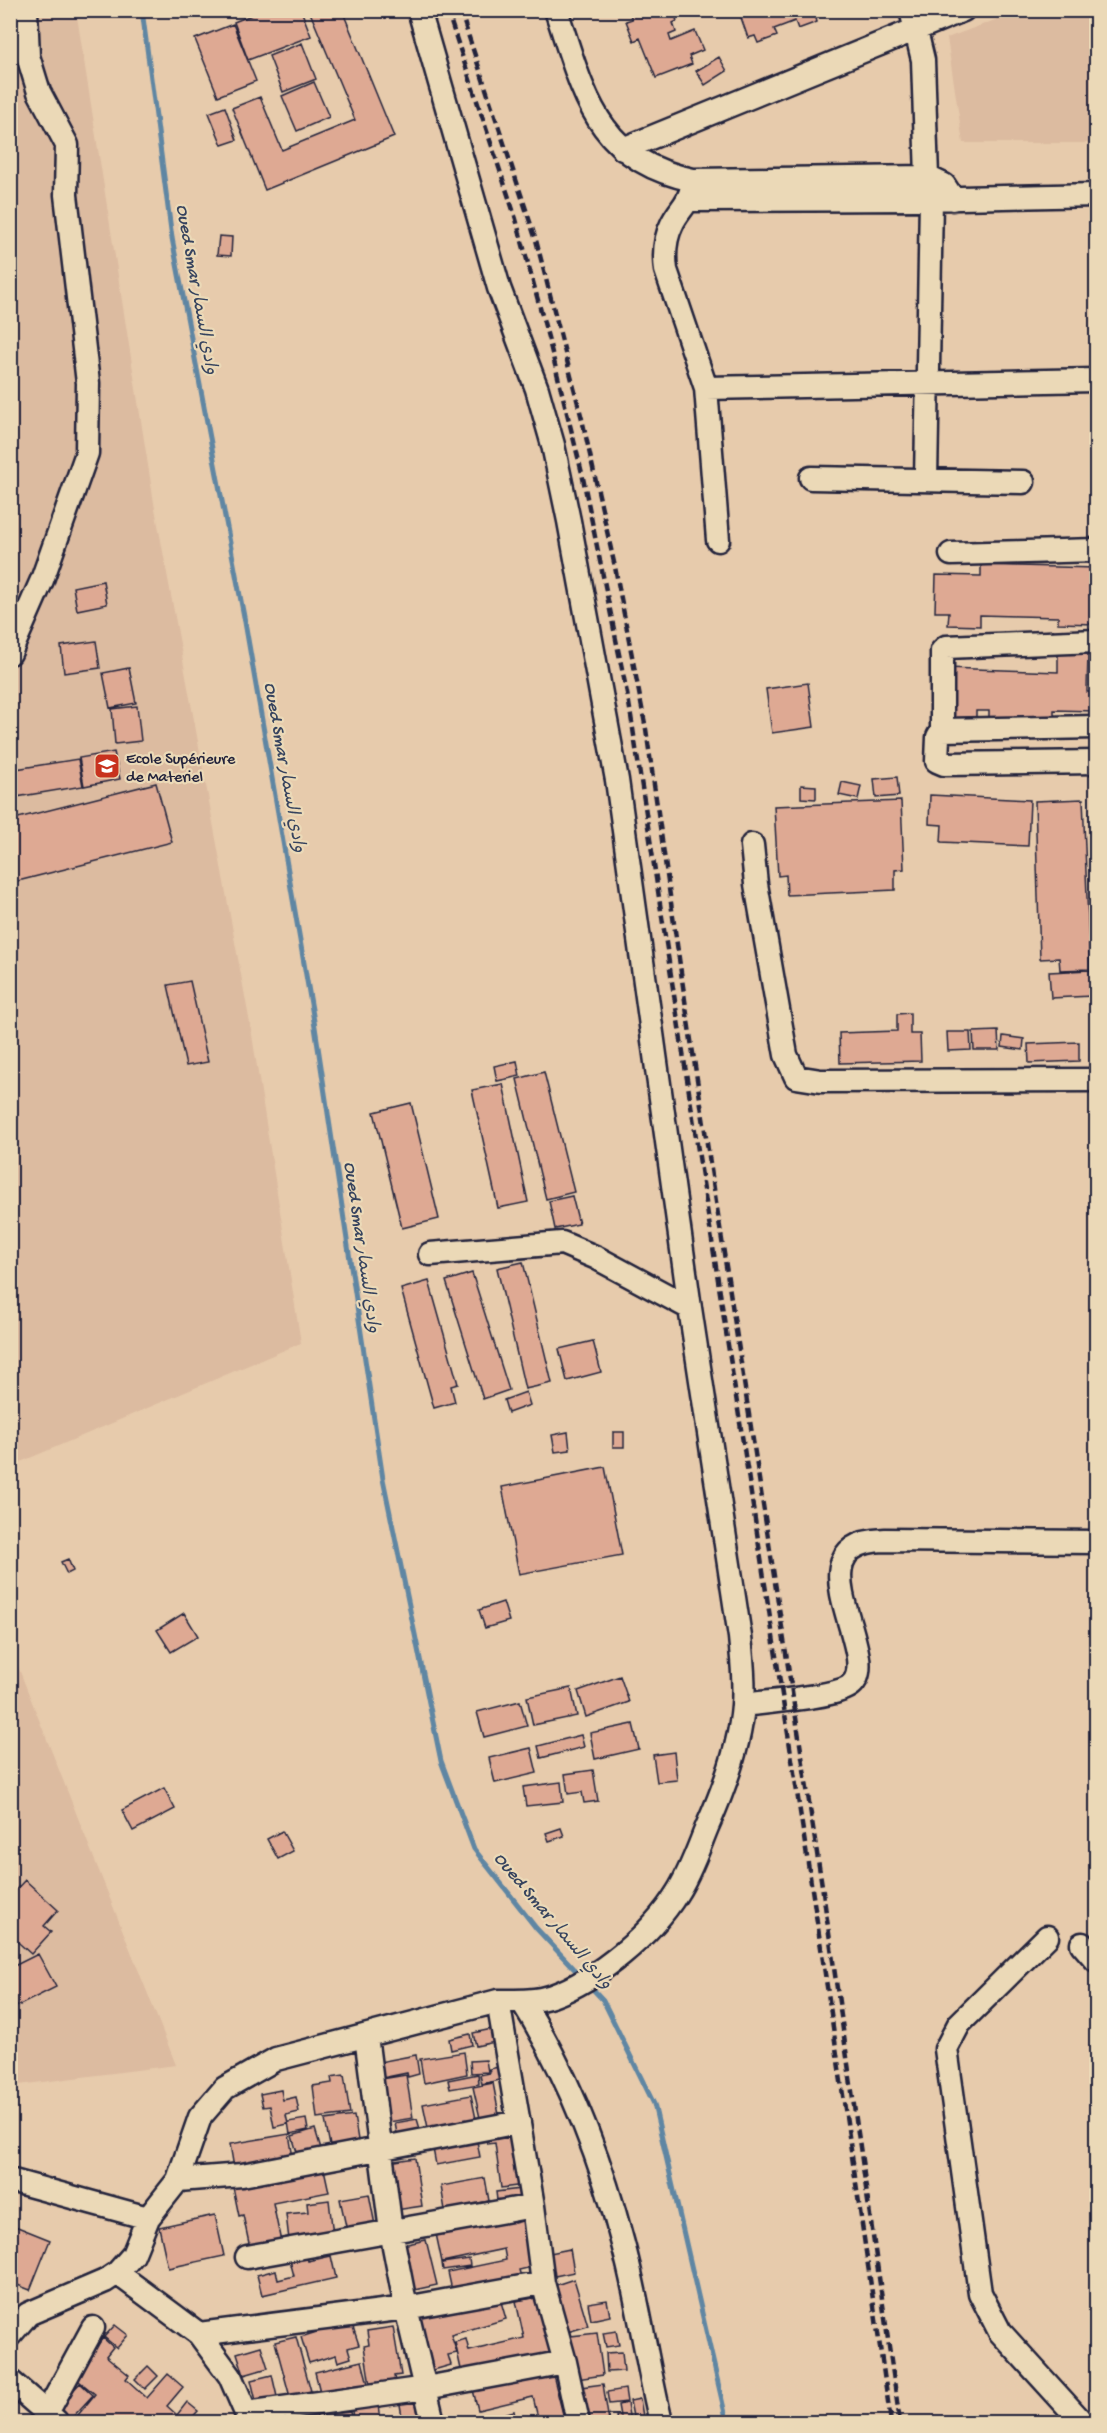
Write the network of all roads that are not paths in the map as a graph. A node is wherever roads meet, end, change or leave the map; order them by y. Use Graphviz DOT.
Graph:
graph roads {
  1 [pos="26,10"];
  2 [pos="419,10"];
  3 [pos="556,10"];
  4 [pos="963,10"];
  5 [pos="914,19"];
  6 [pos="10,58"];
  7 [pos="33,71"];
  8 [pos="623,149"];
  9 [pos="691,190"];
  10 [pos="929,190"];
  11 [pos="1096,195"];
  12 [pos="1096,380"];
  13 [pos="928,383"];
  14 [pos="706,388"];
  15 [pos="811,478"];
  16 [pos="926,480"];
  17 [pos="1023,482"];
  18 [pos="718,540"];
  19 [pos="1096,550"];
  20 [pos="951,554"];
  21 [pos="1096,641"];
  22 [pos="10,653"];
  23 [pos="1096,727"];
  24 [pos="942,730"];
  25 [pos="1096,762"];
  26 [pos="752,845"];
  27 [pos="1096,1080"];
  28 [pos="430,1254"];
  29 [pos="690,1308"];
  30 [pos="1096,1542"];
  31 [pos="743,1705"];
  32 [pos="1047,1937"];
  33 [pos="498,2001"];
  34 [pos="522,2001"];
  35 [pos="366,2036"];
  36 [pos="519,2122"];
  37 [pos="379,2148"];
  38 [pos="10,2180"];
  39 [pos="178,2180"];
  40 [pos="533,2206"];
  41 [pos="148,2218"];
  42 [pos="391,2231"];
  43 [pos="247,2257"];
  44 [pos="117,2273"];
  45 [pos="543,2283"];
  46 [pos="406,2308"];
  47 [pos="93,2328"];
  48 [pos="199,2334"];
  49 [pos="10,2335"];
  50 [pos="565,2362"];
  51 [pos="10,2381"];
  52 [pos="426,2388"];
  53 [pos="248,2418"];
  54 [pos="49,2419"];
  55 [pos="433,2422"];
  56 [pos="578,2422"];
  57 [pos="662,2422"];
  58 [pos="1082,2422"];
  1 -- 7 [label="street"];
  2 -- 29 [label="street"];
  3 -- 8 [label="street"];
  4 -- 5 [label="street"];
  5 -- 8 [label="street"];
  5 -- 10 [label="street"];
  6 -- 7 [label="street"];
  7 -- 22 [label="street"];
  8 -- 9 [label="street"];
  9 -- 10 [label="street"];
  9 -- 14 [label="street"];
  10 -- 11 [label="street"];
  10 -- 13 [label="street"];
  12 -- 13 [label="street"];
  13 -- 14 [label="street"];
  13 -- 16 [label="street"];
  14 -- 18 [label="street"];
  15 -- 16 [label="street"];
  16 -- 17 [label="street"];
  19 -- 20 [label="street"];
  21 -- 24 [label="street"];
  23 -- 24 [label="street"];
  24 -- 25 [label="street"];
  26 -- 27 [label="street"];
  28 -- 29 [label="street"];
  29 -- 31 [label="street"];
  30 -- 31 [label="street"];
  31 -- 34 [label="street"];
  32 -- 58 [label="street"];
  33 -- 34 [label="street"];
  33 -- 35 [label="street"];
  33 -- 36 [label="street"];
  34 -- 57 [label="street"];
  35 -- 37 [label="street"];
  35 -- 39 [label="street"];
  36 -- 37 [label="street"];
  36 -- 40 [label="street"];
  37 -- 39 [label="street"];
  37 -- 42 [label="street"];
  38 -- 41 [label="street"];
  39 -- 41 [label="street"];
  40 -- 42 [label="street"];
  40 -- 45 [label="street"];
  41 -- 44 [label="street"];
  42 -- 43 [label="street"];
  42 -- 46 [label="street"];
  44 -- 48 [label="street"];
  44 -- 49 [label="street"];
  45 -- 46 [label="street"];
  45 -- 50 [label="street"];
  46 -- 48 [label="street"];
  46 -- 52 [label="street"];
  47 -- 54 [label="street"];
  48 -- 53 [label="street"];
  50 -- 52 [label="street"];
  50 -- 56 [label="street"];
  51 -- 54 [label="street"];
  52 -- 53 [label="street"];
  52 -- 55 [label="street"];
}
